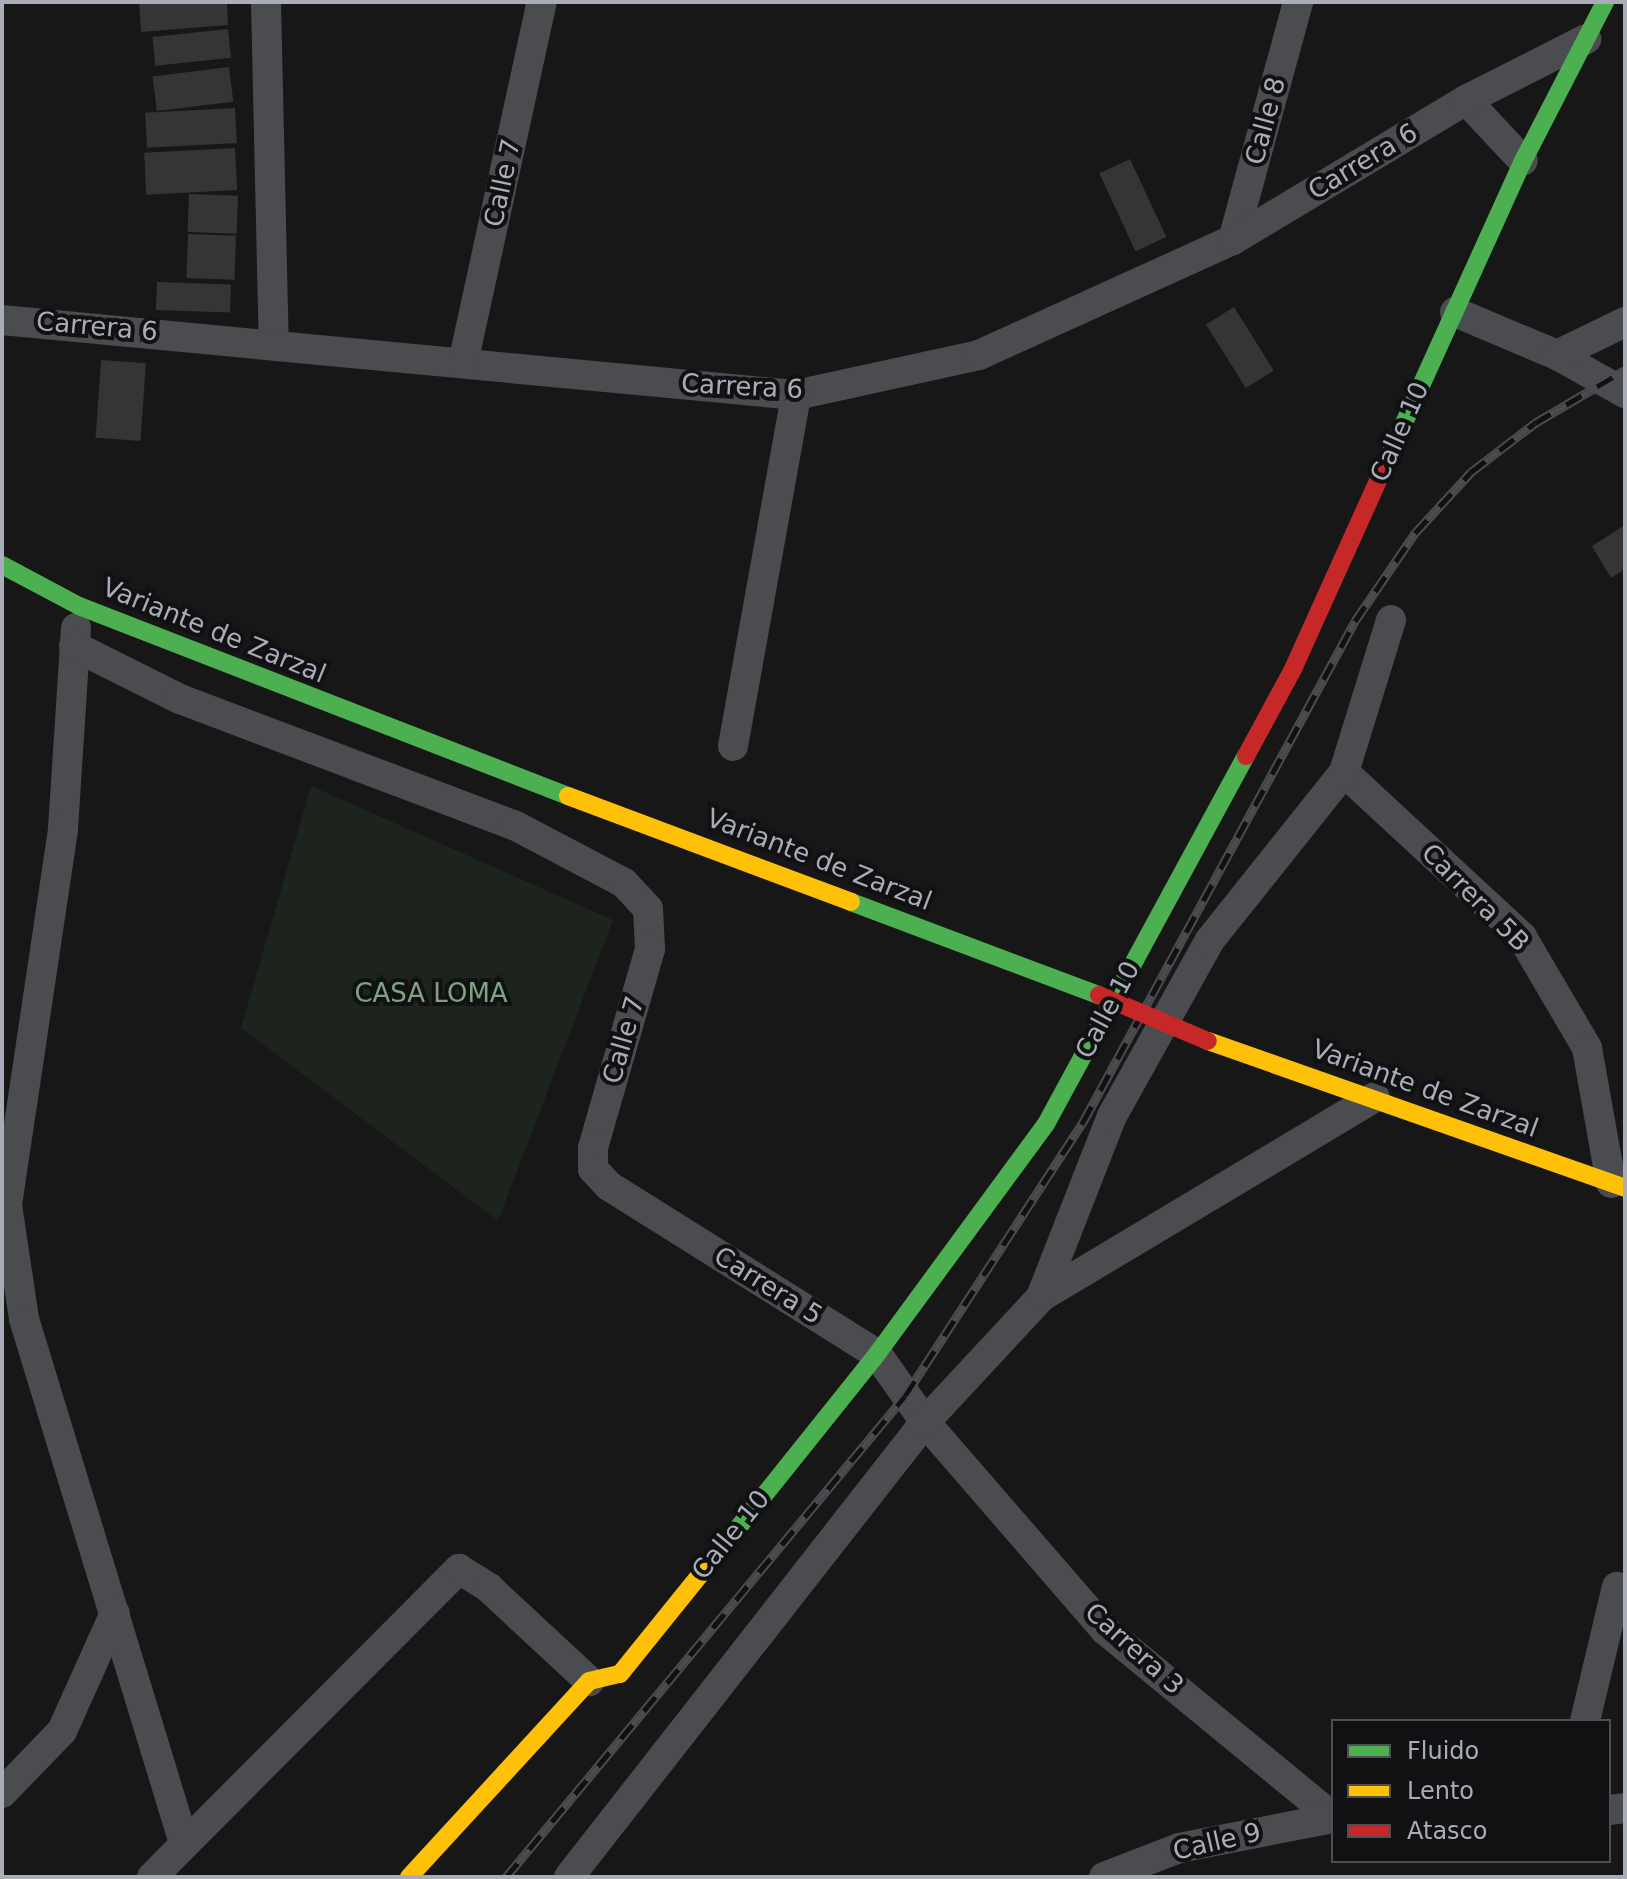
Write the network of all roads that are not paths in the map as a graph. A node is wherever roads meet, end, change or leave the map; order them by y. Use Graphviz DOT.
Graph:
graph roads {
  1 [pos="266,2"];
  2 [pos="542,2"];
  3 [pos="1298,2"];
  4 [pos="1605,2"];
  5 [pos="1586,39"];
  6 [pos="1466,100"];
  7 [pos="1523,161"];
  8 [pos="1233,240"];
  9 [pos="1455,312"];
  10 [pos="2,320"];
  11 [pos="1625,322"];
  12 [pos="274,342"];
  13 [pos="1557,355"];
  14 [pos="463,363"];
  15 [pos="1625,393"];
  16 [pos="796,395"];
  17 [pos="2,565"];
  18 [pos="79,606"];
  19 [pos="1391,620"];
  20 [pos="74,646"];
  21 [pos="733,746"];
  22 [pos="1344,772"];
  23 [pos="1375,1097"];
  24 [pos="593,1169"];
  25 [pos="1618,1186"];
  26 [pos="1041,1297"];
  27 [pos="877,1354"];
  28 [pos="925,1422"];
  29 [pos="1617,1587"];
  30 [pos="115,1613"];
  31 [pos="589,1681"];
  32 [pos="1585,1719"];
  33 [pos="2,1793"];
  34 [pos="1331,1816"];
  35 [pos="1331,1818"];
  36 [pos="184,1843"];
  37 [pos="152,1877"];
  38 [pos="409,1877"];
  39 [pos="569,1877"];
  40 [pos="1104,1877"];
  1 -- 12 [label="street"];
  2 -- 14 [label="street, Calle 7"];
  3 -- 8 [label="street, Calle 8"];
  4 -- 5 [label="street, Calle 10"];
  5 -- 6 [label="street, Carrera 6"];
  5 -- 7 [label="street, Calle 10"];
  6 -- 7 [label="street"];
  6 -- 8 [label="street, Carrera 6"];
  7 -- 9 [label="street, Calle 10"];
  8 -- 16 [label="street, Carrera 6"];
  9 -- 13 [label="street"];
  9 -- 27 [label="street, Calle 10"];
  10 -- 12 [label="street, Carrera 6"];
  11 -- 13 [label="street"];
  12 -- 14 [label="street, Carrera 6"];
  13 -- 15 [label="street"];
  14 -- 16 [label="street, Carrera 6"];
  16 -- 21 [label="street"];
  17 -- 18 [label="street, Variante de Zarzal"];
  18 -- 20 [label="street"];
  18 -- 23 [label="street, Variante de Zarzal, bridge"];
  19 -- 22 [label="street, Calle 10"];
  20 -- 24 [label="street, Calle 7"];
  20 -- 30 [label="street"];
  22 -- 25 [label="street, Carrera 5B"];
  22 -- 26 [label="street, Calle 10"];
  23 -- 25 [label="street, Variante de Zarzal"];
  23 -- 26 [label="street"];
  24 -- 27 [label="street, Carrera 5"];
  26 -- 28 [label="street, Calle 10"];
  27 -- 28 [label="street, Carrera 5"];
  27 -- 31 [label="street, Calle 10"];
  28 -- 34 [label="street, Carrera 3"];
  28 -- 39 [label="street, Calle 10"];
  29 -- 32 [label="street"];
  30 -- 33 [label="street"];
  30 -- 36 [label="street"];
  31 -- 36 [label="street"];
  31 -- 38 [label="street, Calle 10"];
  35 -- 40 [label="street, Calle 9"];
  36 -- 37 [label="street"];
}
